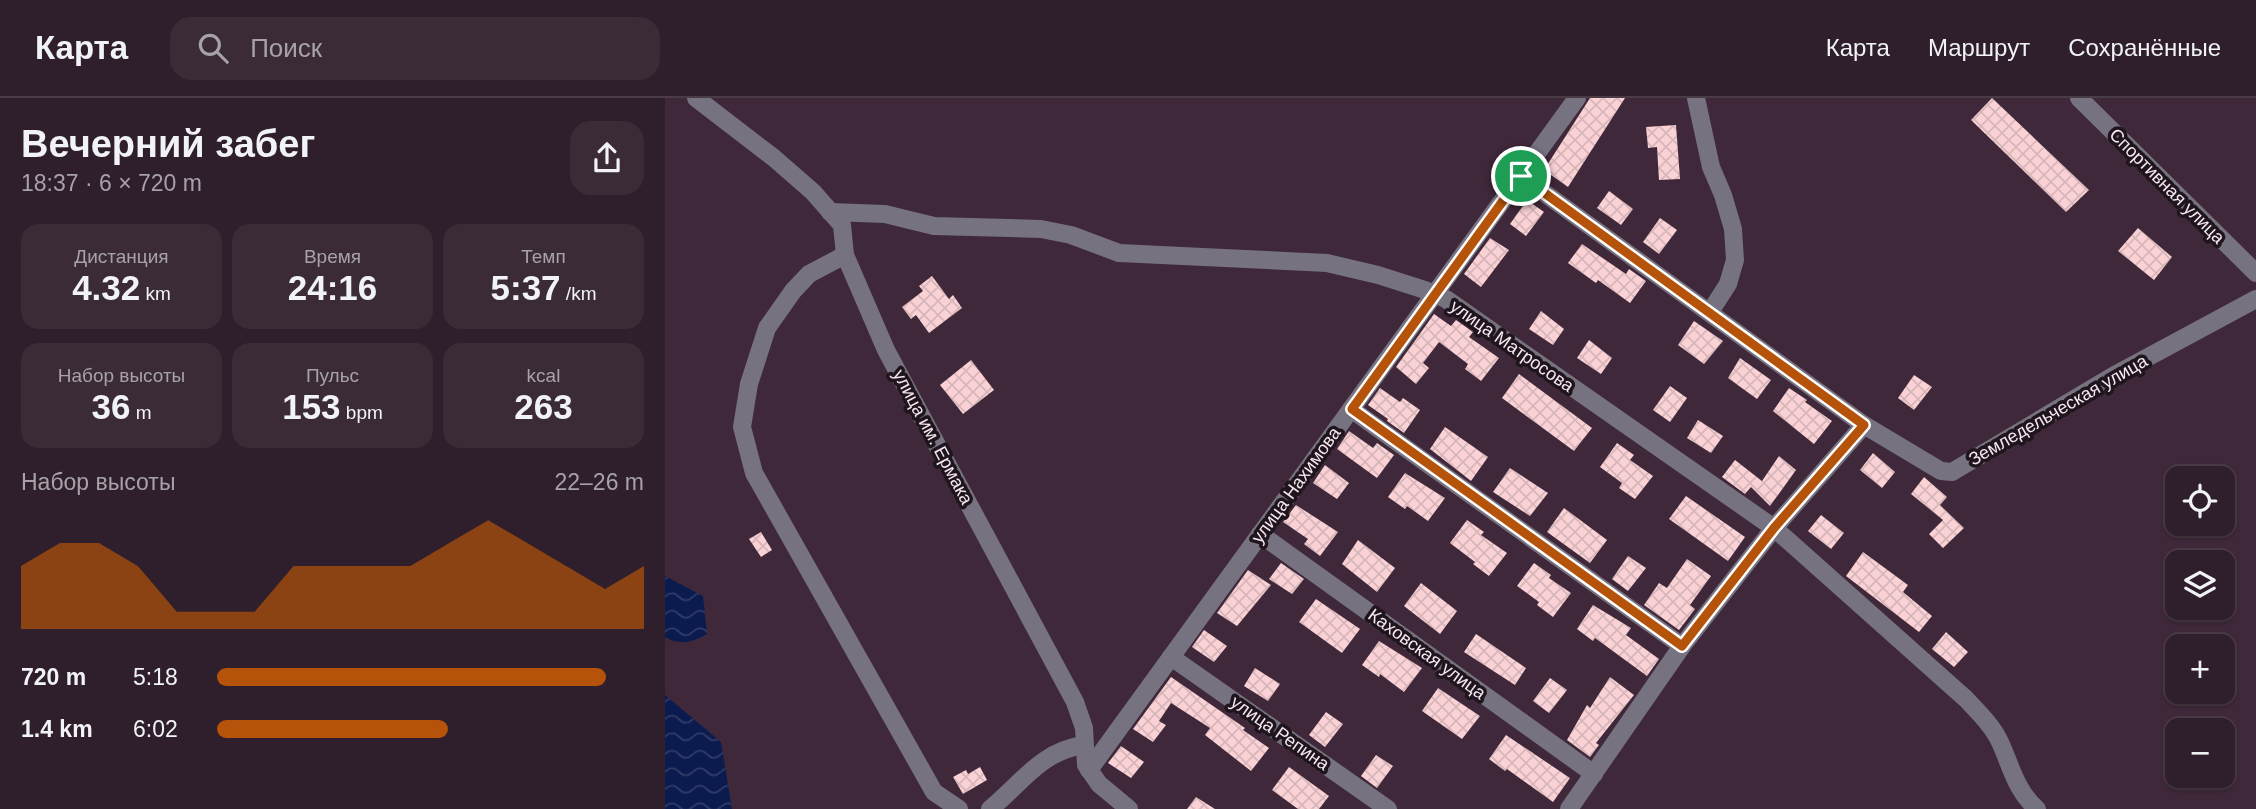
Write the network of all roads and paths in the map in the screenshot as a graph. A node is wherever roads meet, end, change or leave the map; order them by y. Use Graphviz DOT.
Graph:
graph roads {
  1 [pos="696,98"];
  2 [pos="1577,98"];
  3 [pos="1696,98"];
  4 [pos="2078,98"];
  5 [pos="1521,176"];
  6 [pos="830,212"];
  7 [pos="845,255"];
  8 [pos="2256,273"];
  9 [pos="1435,294"];
  10 [pos="2256,299"];
  11 [pos="1710,312"];
  12 [pos="1352,409"];
  13 [pos="1864,425"];
  14 [pos="1774,528"];
  15 [pos="1260,534"];
  16 [pos="1682,646"];
  17 [pos="1171,657"];
  18 [pos="1083,745"];
  19 [pos="1089,770"];
  20 [pos="1594,774"];
  21 [pos="959,809"];
  22 [pos="990,809"];
  23 [pos="1129,809"];
  24 [pos="1388,809"];
  25 [pos="1569,809"];
  26 [pos="2037,809"];
  1 -- 6 [label="street, улица им. Ермака"];
  2 -- 5 [label="street, улица Нахимова"];
  3 -- 11 [label="street"];
  4 -- 8 [label="street, Спортивная улица"];
  5 -- 9 [label="street, улица Нахимова"];
  5 -- 11 [label="street, Земледельческая улица"];
  6 -- 7 [label="street, улица им. Ермака"];
  6 -- 9 [label="street, улица Матросова"];
  7 -- 18 [label="street, улица им. Ермака"];
  7 -- 21 [label="street"];
  9 -- 12 [label="street, улица Нахимова"];
  9 -- 14 [label="street, улица Матросова"];
  10 -- 13 [label="street, Земледельческая улица"];
  11 -- 13 [label="street, Земледельческая улица"];
  12 -- 15 [label="street, улица Нахимова"];
  12 -- 16 [label="street"];
  13 -- 14 [label="street"];
  14 -- 16 [label="street"];
  14 -- 26 [label="street, улица Матросова"];
  15 -- 17 [label="street, улица Нахимова"];
  15 -- 20 [label="street, Каховская улица"];
  16 -- 20 [label="street"];
  17 -- 19 [label="street, улица Нахимова"];
  17 -- 24 [label="street, улица Репина"];
  18 -- 19 [label="street, улица им. Ермака"];
  18 -- 22 [label="street"];
  19 -- 23 [label="street, улица им. Ермака"];
  20 -- 25 [label="street"];
}
